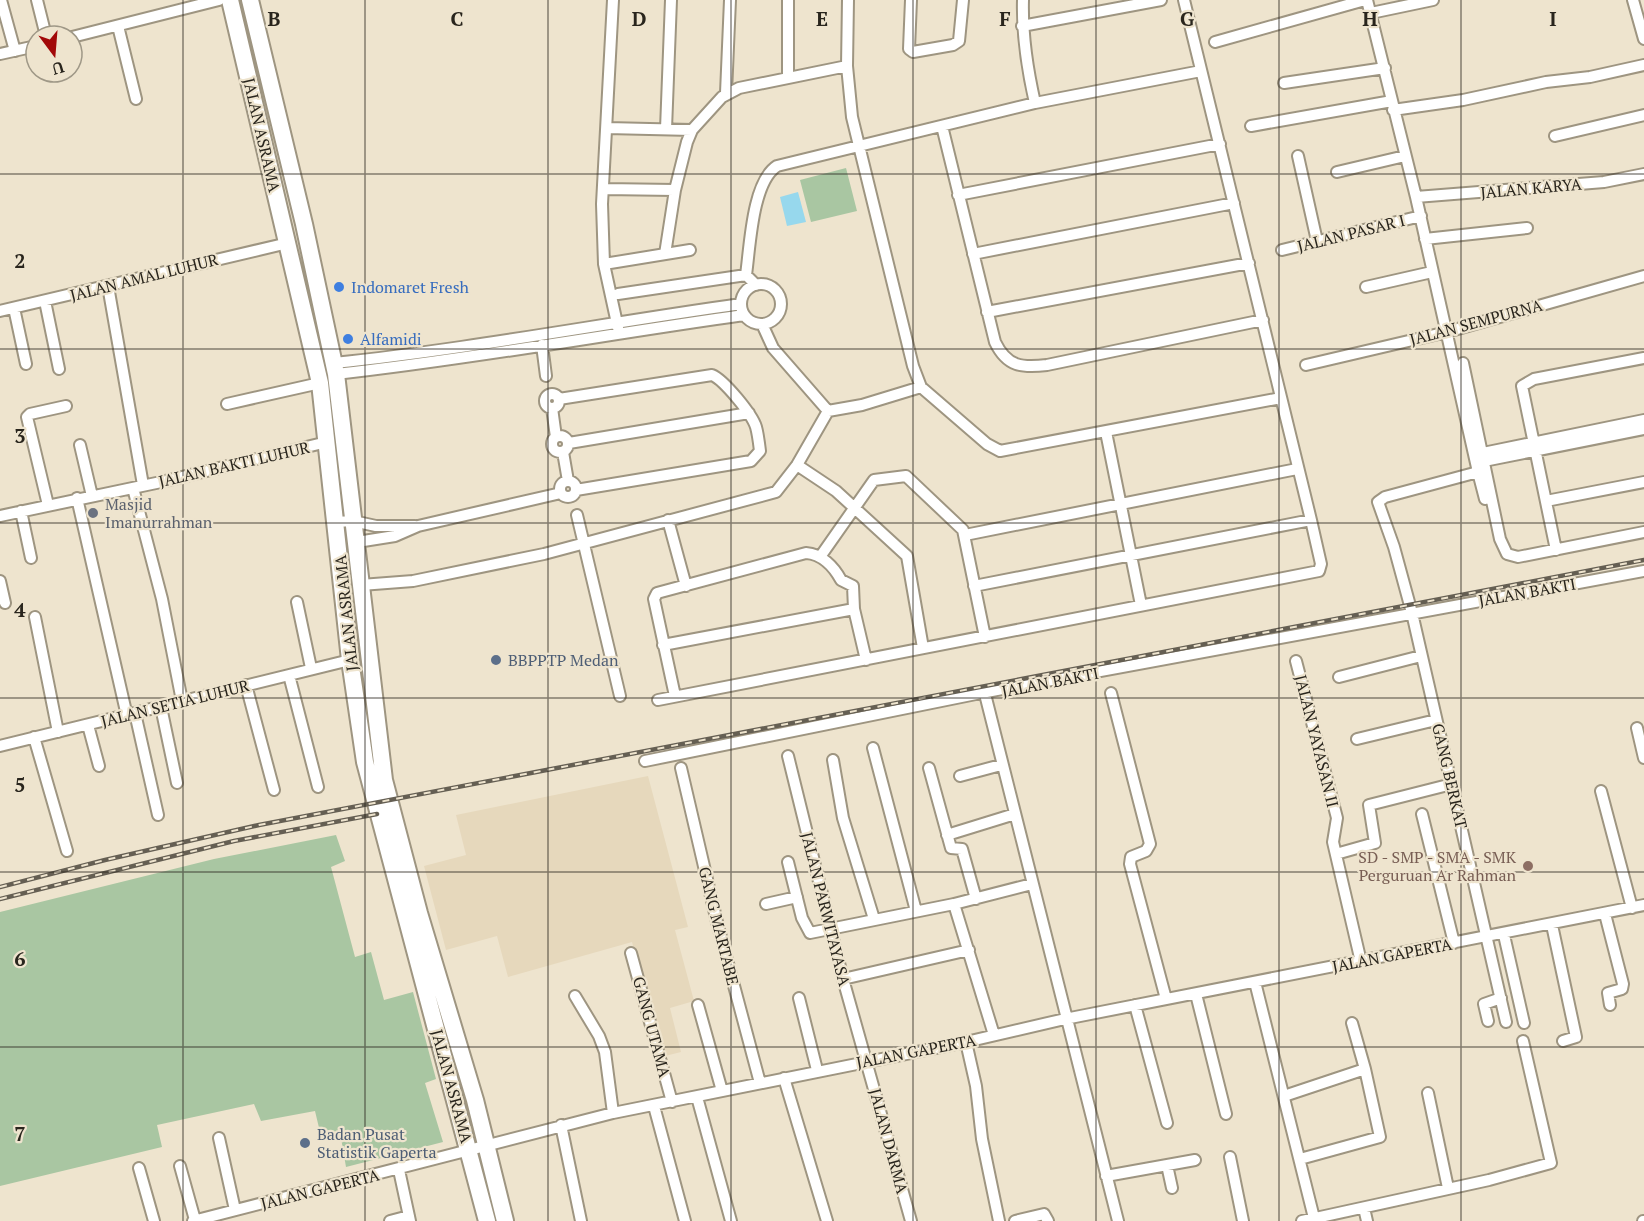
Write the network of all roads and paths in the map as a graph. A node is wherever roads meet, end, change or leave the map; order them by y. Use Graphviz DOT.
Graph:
graph roads {
  1 [pos="1,0"];
  2 [pos="37,0"];
  3 [pos="219,0"];
  4 [pos="230,0"];
  5 [pos="250,0"];
  6 [pos="613,0"];
  7 [pos="671,0"];
  8 [pos="730,0"];
  9 [pos="788,0"];
  10 [pos="848,0"];
  11 [pos="911,0"];
  12 [pos="963,0"];
  13 [pos="1023,0"];
  14 [pos="1161,0"];
  15 [pos="1184,0"];
  16 [pos="1366,0"];
  17 [pos="1433,0"];
  18 [pos="1633,0"];
  19 [pos="1371,13"];
  20 [pos="43,24"];
  21 [pos="118,26"];
  22 [pos="1022,26"];
  23 [pos="84,34"];
  24 [pos="1644,39"];
  25 [pos="1215,42"];
  26 [pos="24,49"];
  27 [pos="15,51"];
  28 [pos="0,54"];
  29 [pos="1644,65"];
  30 [pos="847,66"];
  31 [pos="1385,68"];
  32 [pos="1201,71"];
  33 [pos="788,76"];
  34 [pos="1284,83"];
  35 [pos="726,93"];
  36 [pos="136,99"];
  37 [pos="1035,103"];
  38 [pos="1392,106"];
  39 [pos="1644,115"];
  40 [pos="942,126"];
  41 [pos="1251,126"];
  42 [pos="607,128"];
  43 [pos="666,129"];
  44 [pos="692,130"];
  45 [pos="1555,136"];
  46 [pos="1220,144"];
  47 [pos="859,145"];
  48 [pos="1298,156"];
  49 [pos="1405,156"];
  50 [pos="1337,172"];
  51 [pos="1644,174"];
  52 [pos="604,189"];
  53 [pos="675,190"];
  54 [pos="958,195"];
  55 [pos="1416,197"];
  56 [pos="1234,203"];
  57 [pos="1421,216"];
  58 [pos="1527,228"];
  59 [pos="1425,239"];
  60 [pos="1317,241"];
  61 [pos="288,243"];
  62 [pos="690,250"];
  63 [pos="1282,250"];
  64 [pos="665,254"];
  65 [pos="973,254"];
  66 [pos="1250,262"];
  67 [pos="604,264"];
  68 [pos="1432,272"];
  69 [pos="746,275"];
  70 [pos="1644,276"];
  71 [pos="756,285"];
  72 [pos="108,286"];
  73 [pos="1366,287"];
  74 [pos="618,294"];
  75 [pos="45,301"];
  76 [pos="14,308"];
  77 [pos="742,310"];
  78 [pos="0,311"];
  79 [pos="987,312"];
  80 [pos="1263,320"];
  81 [pos="762,324"];
  82 [pos="618,327"];
  83 [pos="1447,332"];
  84 [pos="542,345"];
  85 [pos="1644,358"];
  86 [pos="427,359"];
  87 [pos="1463,363"];
  88 [pos="26,364"];
  89 [pos="1306,365"];
  90 [pos="335,368"];
  91 [pos="59,369"];
  92 [pos="546,376"];
  93 [pos="320,383"];
  94 [pos="921,387"];
  95 [pos="1281,398"];
  96 [pos="227,404"];
  97 [pos="66,406"];
  98 [pos="828,411"];
  99 [pos="749,413"];
  100 [pos="1644,420"];
  101 [pos="1644,429"];
  102 [pos="1106,432"];
  103 [pos="327,442"];
  104 [pos="80,445"];
  105 [pos="1534,446"];
  106 [pos="566,448"];
  107 [pos="1482,462"];
  108 [pos="797,465"];
  109 [pos="1297,469"];
  110 [pos="568,481"];
  111 [pos="1644,482"];
  112 [pos="138,486"];
  113 [pos="576,490"];
  114 [pos="561,493"];
  115 [pos="92,496"];
  116 [pos="77,498"];
  117 [pos="1546,501"];
  118 [pos="1121,504"];
  119 [pos="48,505"];
  120 [pos="853,507"];
  121 [pos="21,511"];
  122 [pos="577,515"];
  123 [pos="0,516"];
  124 [pos="669,520"];
  125 [pos="1311,520"];
  126 [pos="353,521"];
  127 [pos="336,522"];
  128 [pos="376,526"];
  129 [pos="418,526"];
  130 [pos="1644,532"];
  131 [pos="965,535"];
  132 [pos="378,538"];
  133 [pos="357,542"];
  134 [pos="585,543"];
  135 [pos="1556,550"];
  136 [pos="1133,554"];
  137 [pos="1498,555"];
  138 [pos="820,557"];
  139 [pos="31,558"];
  140 [pos="1644,571"];
  141 [pos="0,581"];
  142 [pos="369,584"];
  143 [pos="686,586"];
  144 [pos="974,586"];
  145 [pos="297,602"];
  146 [pos="5,603"];
  147 [pos="1141,605"];
  148 [pos="854,609"];
  149 [pos="1412,613"];
  150 [pos="35,616"];
  151 [pos="985,637"];
  152 [pos="663,645"];
  153 [pos="923,648"];
  154 [pos="1421,656"];
  155 [pos="350,660"];
  156 [pos="866,660"];
  157 [pos="1296,661"];
  158 [pos="311,668"];
  159 [pos="289,675"];
  160 [pos="1339,677"];
  161 [pos="246,685"];
  162 [pos="1111,693"];
  163 [pos="985,694"];
  164 [pos="620,696"];
  165 [pos="675,696"];
  166 [pos="658,700"];
  167 [pos="182,701"];
  168 [pos="161,707"];
  169 [pos="131,714"];
  170 [pos="1436,720"];
  171 [pos="88,725"];
  172 [pos="1637,728"];
  173 [pos="58,732"];
  174 [pos="34,737"];
  175 [pos="1357,739"];
  176 [pos="1,743"];
  177 [pos="873,748"];
  178 [pos="788,756"];
  179 [pos="1644,758"];
  180 [pos="833,760"];
  181 [pos="645,761"];
  182 [pos="1001,765"];
  183 [pos="99,766"];
  184 [pos="681,768"];
  185 [pos="929,768"];
  186 [pos="960,776"];
  187 [pos="177,783"];
  188 [pos="1452,784"];
  189 [pos="318,787"];
  190 [pos="274,790"];
  191 [pos="1601,791"];
  192 [pos="1015,814"];
  193 [pos="1422,814"];
  194 [pos="158,815"];
  195 [pos="947,834"];
  196 [pos="67,850"];
  197 [pos="1336,854"];
  198 [pos="788,862"];
  199 [pos="1032,884"];
  200 [pos="797,897"];
  201 [pos="976,899"];
  202 [pos="766,904"];
  203 [pos="954,904"];
  204 [pos="1644,905"];
  205 [pos="1632,908"];
  206 [pos="916,911"];
  207 [pos="1605,914"];
  208 [pos="874,919"];
  209 [pos="1552,925"];
  210 [pos="831,928"];
  211 [pos="1504,935"];
  212 [pos="1487,938"];
  213 [pos="1454,943"];
  214 [pos="969,950"];
  215 [pos="630,953"];
  216 [pos="1361,962"];
  217 [pos="843,979"];
  218 [pos="1254,982"];
  219 [pos="1196,994"];
  220 [pos="575,996"];
  221 [pos="799,998"];
  222 [pos="1501,998"];
  223 [pos="1166,999"];
  224 [pos="698,1005"];
  225 [pos="1135,1005"];
  226 [pos="1610,1005"];
  227 [pos="1065,1019"];
  228 [pos="1488,1021"];
  229 [pos="1506,1022"];
  230 [pos="1352,1023"];
  231 [pos="1524,1023"];
  232 [pos="994,1035"];
  233 [pos="1523,1041"];
  234 [pos="1563,1041"];
  235 [pos="966,1042"];
  236 [pos="868,1061"];
  237 [pos="817,1070"];
  238 [pos="1365,1070"];
  239 [pos="784,1078"];
  240 [pos="760,1083"];
  241 [pos="722,1091"];
  242 [pos="1428,1093"];
  243 [pos="1284,1096"];
  244 [pos="697,1097"];
  245 [pos="672,1102"];
  246 [pos="654,1106"];
  247 [pos="610,1114"];
  248 [pos="1226,1114"];
  249 [pos="1167,1123"];
  250 [pos="561,1125"];
  251 [pos="219,1138"];
  252 [pos="487,1146"];
  253 [pos="470,1151"];
  254 [pos="1230,1157"];
  255 [pos="1300,1159"];
  256 [pos="1195,1161"];
  257 [pos="1167,1165"];
  258 [pos="180,1166"];
  259 [pos="139,1168"];
  260 [pos="399,1170"];
  261 [pos="1106,1176"];
  262 [pos="1172,1188"];
  263 [pos="1448,1188"];
  264 [pos="1364,1208"];
  265 [pos="235,1210"];
  266 [pos="410,1218"];
  267 [pos="1314,1218"];
  268 [pos="154,1221"];
  269 [pos="194,1221"];
  270 [pos="390,1221"];
  271 [pos="487,1221"];
  272 [pos="505,1221"];
  273 [pos="581,1221"];
  274 [pos="685,1221"];
  275 [pos="731,1221"];
  276 [pos="827,1221"];
  277 [pos="911,1221"];
  278 [pos="999,1221"];
  279 [pos="1015,1221"];
  280 [pos="1048,1221"];
  281 [pos="1118,1221"];
  282 [pos="1243,1221"];
  283 [pos="1302,1221"];
  284 [pos="1367,1221"];
  1 -- 27 [label="street"];
  2 -- 20 [label="street"];
  3 -- 21 [label="street"];
  4 -- 61 [label="highway, JALAN ASRAMA"];
  5 -- 90 [label="highway, JALAN ASRAMA"];
  6 -- 42 [label="street"];
  7 -- 43 [label="street"];
  8 -- 35 [label="street"];
  9 -- 33 [label="street"];
  10 -- 30 [label="street"];
  11 -- 12 [label="street"];
  13 -- 22 [label="street"];
  14 -- 22 [label="street"];
  15 -- 32 [label="street"];
  16 -- 19 [label="street"];
  16 -- 25 [label="street"];
  17 -- 19 [label="street"];
  18 -- 24 [label="street"];
  19 -- 31 [label="street"];
  21 -- 23 [label="street"];
  21 -- 36 [label="street"];
  22 -- 37 [label="street"];
  26 -- 27 [label="street"];
  27 -- 28 [label="street"];
  29 -- 38 [label="street"];
  30 -- 33 [label="street"];
  30 -- 47 [label="street"];
  31 -- 34 [label="street"];
  31 -- 38 [label="street"];
  32 -- 37 [label="street"];
  32 -- 46 [label="street"];
  33 -- 35 [label="street"];
  35 -- 44 [label="street"];
  37 -- 40 [label="street"];
  38 -- 41 [label="street"];
  38 -- 49 [label="street"];
  39 -- 45 [label="street"];
  40 -- 47 [label="street"];
  40 -- 54 [label="street"];
  42 -- 43 [label="street"];
  42 -- 52 [label="street"];
  43 -- 44 [label="street"];
  44 -- 53 [label="street"];
  46 -- 54 [label="street"];
  46 -- 56 [label="street"];
  47 -- 69 [label="street"];
  47 -- 94 [label="street"];
  48 -- 60 [label="street"];
  49 -- 50 [label="street"];
  49 -- 55 [label="street"];
  51 -- 55 [label="street, JALAN KARYA"];
  52 -- 53 [label="street"];
  52 -- 67 [label="street"];
  53 -- 64 [label="street"];
  54 -- 65 [label="street"];
  55 -- 57 [label="street"];
  56 -- 65 [label="street"];
  56 -- 66 [label="street"];
  57 -- 59 [label="street"];
  57 -- 60 [label="street, JALAN PASAR I"];
  58 -- 59 [label="street"];
  59 -- 68 [label="street"];
  60 -- 63 [label="street, JALAN PASAR I"];
  61 -- 72 [label="street, JALAN AMAL LUHUR"];
  61 -- 93 [label="highway, JALAN ASRAMA"];
  62 -- 64 [label="street"];
  64 -- 67 [label="street"];
  65 -- 79 [label="street"];
  66 -- 79 [label="street"];
  66 -- 80 [label="street"];
  67 -- 82 [label="street"];
  68 -- 73 [label="street"];
  68 -- 83 [label="street"];
  69 -- 71 [label="street"];
  69 -- 74 [label="street"];
  70 -- 83 [label="street, JALAN SEMPURNA"];
  71 -- 77 [label="street"];
  71 -- 81 [label="street"];
  72 -- 75 [label="street, JALAN AMAL LUHUR"];
  72 -- 112 [label="street"];
  75 -- 76 [label="street, JALAN AMAL LUHUR"];
  75 -- 91 [label="street"];
  76 -- 78 [label="street, JALAN AMAL LUHUR"];
  76 -- 88 [label="street"];
  77 -- 81 [label="street"];
  77 -- 82 [label="street"];
  79 -- 80 [label="street"];
  80 -- 95 [label="street"];
  81 -- 98 [label="street"];
  82 -- 84 [label="street"];
  82 -- 86 [label="street"];
  83 -- 89 [label="street, JALAN SEMPURNA"];
  83 -- 107 [label="street"];
  84 -- 86 [label="street"];
  84 -- 92 [label="street"];
  85 -- 105 [label="street"];
  86 -- 90 [label="street"];
  87 -- 107 [label="street"];
  90 -- 126 [label="highway, JALAN ASRAMA"];
  93 -- 96 [label="street"];
  93 -- 103 [label="highway, JALAN ASRAMA"];
  94 -- 98 [label="street"];
  94 -- 102 [label="street"];
  95 -- 102 [label="street"];
  95 -- 109 [label="street"];
  97 -- 119 [label="street"];
  98 -- 108 [label="street"];
  99 -- 106 [label="street"];
  99 -- 106 [label="street"];
  99 -- 113 [label="street"];
  100 -- 105 [label="street"];
  101 -- 105 [label="street"];
  102 -- 118 [label="street"];
  103 -- 112 [label="street, JALAN BAKTI LUHUR"];
  103 -- 127 [label="highway, JALAN ASRAMA"];
  104 -- 115 [label="street"];
  105 -- 107 [label="street"];
  105 -- 117 [label="street"];
  106 -- 110 [label="street"];
  107 -- 135 [label="street"];
  107 -- 137 [label="street"];
  107 -- 149 [label="street, GANG BERKAT"];
  108 -- 120 [label="street"];
  108 -- 124 [label="street"];
  109 -- 118 [label="street"];
  109 -- 125 [label="street"];
  110 -- 113 [label="street"];
  110 -- 114 [label="street"];
  111 -- 117 [label="street"];
  112 -- 115 [label="street, JALAN BAKTI LUHUR"];
  112 -- 167 [label="street"];
  113 -- 114 [label="street"];
  114 -- 129 [label="street"];
  115 -- 116 [label="street, JALAN BAKTI LUHUR"];
  116 -- 119 [label="street, JALAN BAKTI LUHUR"];
  116 -- 169 [label="street"];
  117 -- 135 [label="street"];
  118 -- 131 [label="street"];
  118 -- 136 [label="street"];
  119 -- 121 [label="street, JALAN BAKTI LUHUR"];
  120 -- 131 [label="street"];
  120 -- 138 [label="street"];
  120 -- 153 [label="street"];
  121 -- 123 [label="street, JALAN BAKTI LUHUR"];
  121 -- 139 [label="street"];
  122 -- 134 [label="street"];
  124 -- 134 [label="street"];
  124 -- 143 [label="street"];
  125 -- 136 [label="street"];
  125 -- 147 [label="street"];
  126 -- 127 [label="street"];
  126 -- 128 [label="street"];
  126 -- 133 [label="highway, JALAN ASRAMA"];
  127 -- 155 [label="highway, JALAN ASRAMA"];
  128 -- 129 [label="street"];
  128 -- 132 [label="street"];
  129 -- 132 [label="street"];
  130 -- 135 [label="street"];
  131 -- 144 [label="street"];
  132 -- 133 [label="street"];
  133 -- 142 [label="highway, JALAN ASRAMA"];
  134 -- 142 [label="street"];
  134 -- 164 [label="street"];
  136 -- 144 [label="street"];
  136 -- 147 [label="street"];
  138 -- 143 [label="street"];
  138 -- 148 [label="street"];
  140 -- 149 [label="street, JALAN BAKTI"];
  141 -- 146 [label="street"];
  142 -- 252 [label="highway, JALAN ASRAMA"];
  143 -- 152 [label="street"];
  144 -- 151 [label="street"];
  145 -- 158 [label="street"];
  147 -- 151 [label="street"];
  148 -- 152 [label="street"];
  148 -- 156 [label="street"];
  149 -- 154 [label="street, GANG BERKAT"];
  149 -- 163 [label="street, JALAN BAKTI"];
  150 -- 173 [label="street"];
  151 -- 153 [label="street"];
  152 -- 165 [label="street"];
  153 -- 156 [label="street"];
  154 -- 160 [label="street"];
  154 -- 170 [label="street, GANG BERKAT"];
  155 -- 158 [label="street, JALAN SETIA LUHUR"];
  155 -- 253 [label="highway, JALAN ASRAMA"];
  156 -- 165 [label="street"];
  157 -- 197 [label="street, JALAN YAYASAN II"];
  158 -- 159 [label="street, JALAN SETIA LUHUR"];
  159 -- 161 [label="street, JALAN SETIA LUHUR"];
  159 -- 189 [label="street"];
  161 -- 167 [label="street, JALAN SETIA LUHUR"];
  161 -- 190 [label="street"];
  162 -- 223 [label="street"];
  163 -- 181 [label="street"];
  163 -- 182 [label="street, JALAN BAKTI"];
  165 -- 166 [label="street"];
  167 -- 168 [label="street, JALAN SETIA LUHUR"];
  168 -- 169 [label="street, JALAN SETIA LUHUR"];
  168 -- 187 [label="street"];
  169 -- 171 [label="street, JALAN SETIA LUHUR"];
  169 -- 194 [label="street"];
  170 -- 175 [label="street"];
  170 -- 188 [label="street, GANG BERKAT"];
  171 -- 173 [label="street, JALAN SETIA LUHUR"];
  171 -- 183 [label="street"];
  172 -- 179 [label="street"];
  173 -- 174 [label="street, JALAN SETIA LUHUR"];
  174 -- 176 [label="street, JALAN SETIA LUHUR"];
  174 -- 196 [label="street"];
  177 -- 206 [label="street"];
  178 -- 210 [label="street, JALAN PARWITAYASA"];
  180 -- 208 [label="street"];
  182 -- 186 [label="street"];
  182 -- 192 [label="street, JALAN BAKTI"];
  184 -- 240 [label="street, GANG MARTABE"];
  185 -- 195 [label="street"];
  188 -- 197 [label="street"];
  188 -- 212 [label="street, GANG BERKAT"];
  191 -- 205 [label="street"];
  192 -- 195 [label="street"];
  192 -- 199 [label="street, JALAN BAKTI"];
  193 -- 213 [label="street"];
  195 -- 201 [label="street"];
  197 -- 216 [label="street, JALAN YAYASAN II"];
  198 -- 200 [label="street"];
  199 -- 201 [label="street"];
  199 -- 227 [label="street, JALAN BAKTI"];
  200 -- 202 [label="street"];
  200 -- 210 [label="street"];
  201 -- 203 [label="street"];
  203 -- 206 [label="street"];
  203 -- 214 [label="street"];
  204 -- 205 [label="street, JALAN GAPERTA"];
  205 -- 207 [label="street, JALAN GAPERTA"];
  206 -- 208 [label="street"];
  207 -- 209 [label="street, JALAN GAPERTA"];
  207 -- 226 [label="street"];
  208 -- 210 [label="street"];
  209 -- 211 [label="street, JALAN GAPERTA"];
  209 -- 234 [label="street"];
  210 -- 217 [label="street, JALAN PARWITAYASA"];
  211 -- 212 [label="street, JALAN GAPERTA"];
  211 -- 231 [label="street"];
  212 -- 213 [label="street, JALAN GAPERTA"];
  212 -- 222 [label="street, GANG BERKAT"];
  213 -- 216 [label="street, JALAN GAPERTA"];
  214 -- 217 [label="street"];
  214 -- 232 [label="street"];
  215 -- 245 [label="street, GANG UTAMA"];
  216 -- 218 [label="street, JALAN GAPERTA"];
  217 -- 236 [label="street, JALAN PARWITAYASA"];
  218 -- 219 [label="street, JALAN GAPERTA"];
  218 -- 243 [label="street"];
  219 -- 223 [label="street, JALAN GAPERTA"];
  219 -- 248 [label="street"];
  220 -- 247 [label="street"];
  221 -- 237 [label="street"];
  222 -- 228 [label="street"];
  222 -- 229 [label="street, GANG BERKAT"];
  223 -- 225 [label="street, JALAN GAPERTA"];
  224 -- 241 [label="street"];
  225 -- 227 [label="street, JALAN GAPERTA"];
  225 -- 249 [label="street"];
  227 -- 232 [label="street, JALAN GAPERTA"];
  227 -- 261 [label="street, JALAN BAKTI"];
  230 -- 238 [label="street"];
  232 -- 235 [label="street, JALAN GAPERTA"];
  233 -- 263 [label="street"];
  235 -- 236 [label="street, JALAN GAPERTA"];
  235 -- 278 [label="street"];
  236 -- 237 [label="street, JALAN GAPERTA"];
  236 -- 277 [label="street, JALAN DARMA"];
  237 -- 239 [label="street, JALAN GAPERTA"];
  238 -- 243 [label="street"];
  238 -- 255 [label="street"];
  239 -- 240 [label="street, JALAN GAPERTA"];
  239 -- 276 [label="street"];
  240 -- 241 [label="street, JALAN GAPERTA"];
  241 -- 244 [label="street, JALAN GAPERTA"];
  242 -- 263 [label="street"];
  243 -- 255 [label="street"];
  244 -- 245 [label="street, JALAN GAPERTA"];
  244 -- 275 [label="street"];
  245 -- 246 [label="street, JALAN GAPERTA"];
  246 -- 247 [label="street, JALAN GAPERTA"];
  246 -- 274 [label="street"];
  247 -- 250 [label="street, JALAN GAPERTA"];
  250 -- 252 [label="street, JALAN GAPERTA"];
  250 -- 273 [label="street"];
  251 -- 265 [label="street"];
  252 -- 253 [label="street, JALAN GAPERTA"];
  252 -- 272 [label="highway, JALAN ASRAMA"];
  253 -- 260 [label="street, JALAN GAPERTA"];
  253 -- 271 [label="highway, JALAN ASRAMA"];
  254 -- 282 [label="street"];
  255 -- 267 [label="street"];
  256 -- 257 [label="street"];
  257 -- 261 [label="street"];
  257 -- 262 [label="street"];
  258 -- 269 [label="street"];
  259 -- 268 [label="street"];
  260 -- 265 [label="street, JALAN GAPERTA"];
  260 -- 266 [label="street"];
  261 -- 281 [label="street, JALAN BAKTI"];
  263 -- 264 [label="street"];
  264 -- 267 [label="street"];
  264 -- 284 [label="street"];
  265 -- 269 [label="street, JALAN GAPERTA"];
  266 -- 270 [label="street"];
  267 -- 283 [label="street"];
  279 -- 280 [label="street"];
}
